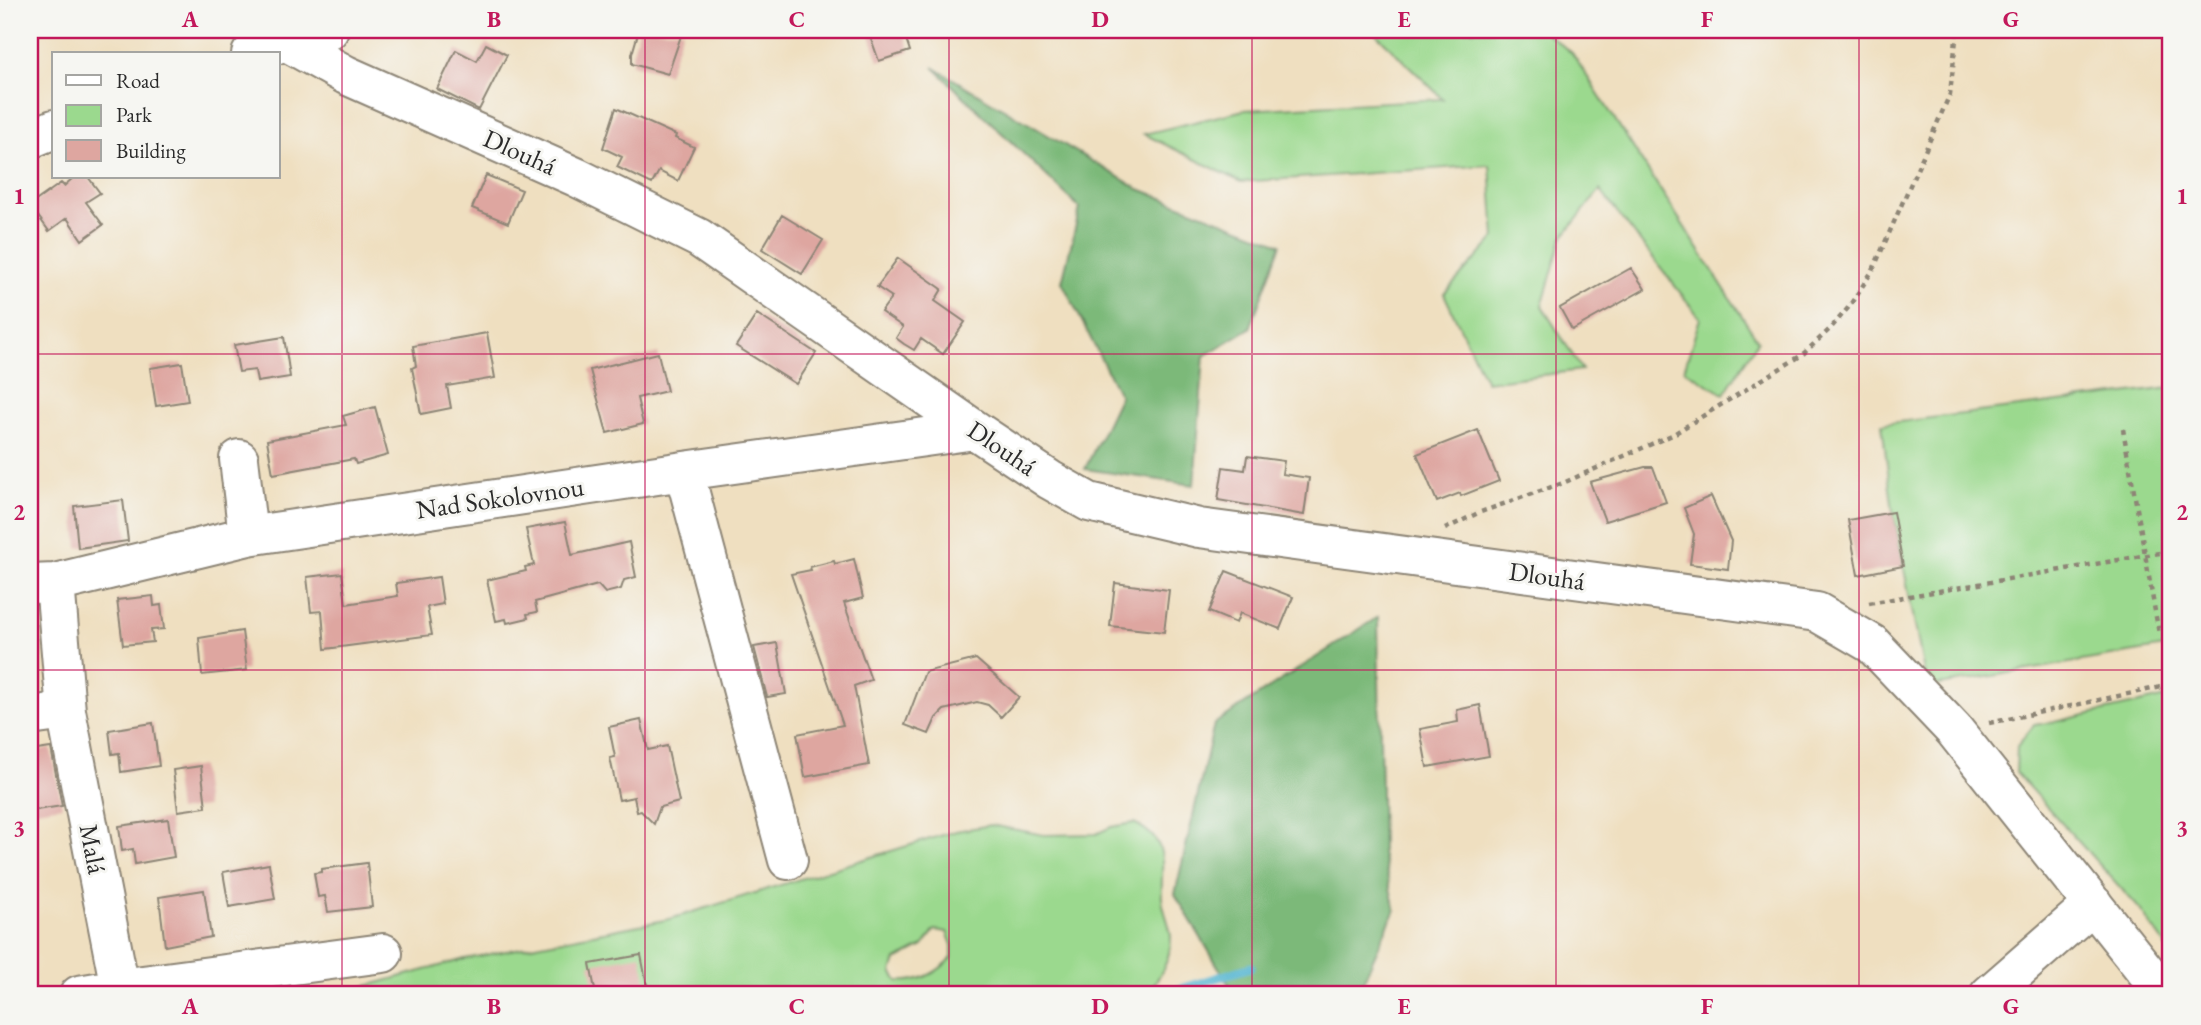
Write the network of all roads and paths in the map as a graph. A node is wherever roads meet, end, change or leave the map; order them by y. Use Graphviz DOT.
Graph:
graph roads {
  1 [pos="328,30"];
  2 [pos="1957,30"];
  3 [pos="272,42"];
  4 [pos="52,130"];
  5 [pos="30,139"];
  6 [pos="2123,429"];
  7 [pos="975,430"];
  8 [pos="239,459"];
  9 [pos="684,471"];
  10 [pos="1441,531"];
  11 [pos="248,536"];
  12 [pos="2171,551"];
  13 [pos="2146,555"];
  14 [pos="42,584"];
  15 [pos="1909,595"];
  16 [pos="2159,634"];
  17 [pos="2171,685"];
  18 [pos="48,713"];
  19 [pos="1954,730"];
  20 [pos="788,860"];
  21 [pos="2093,904"];
  22 [pos="383,953"];
  23 [pos="120,988"];
  24 [pos="79,995"];
  25 [pos="1989,995"];
  26 [pos="2165,995"];
  1 -- 3 [label="street"];
  2 -- 10 [label="path"];
  3 -- 7 [label="street, Dlouhá"];
  4 -- 5 [label="street"];
  6 -- 13 [label="path"];
  7 -- 9 [label="street, Nad Sokolovnou"];
  7 -- 19 [label="street, Dlouhá"];
  8 -- 11 [label="street"];
  9 -- 11 [label="street, Nad Sokolovnou"];
  9 -- 20 [label="street"];
  11 -- 14 [label="street, Nad Sokolovnou"];
  12 -- 13 [label="path"];
  13 -- 15 [label="path"];
  13 -- 16 [label="path"];
  14 -- 18 [label="street, Malá"];
  17 -- 19 [label="path"];
  18 -- 23 [label="street, Malá"];
  19 -- 21 [label="street"];
  21 -- 25 [label="street"];
  21 -- 26 [label="street"];
  22 -- 23 [label="street"];
  23 -- 24 [label="street"];
}
